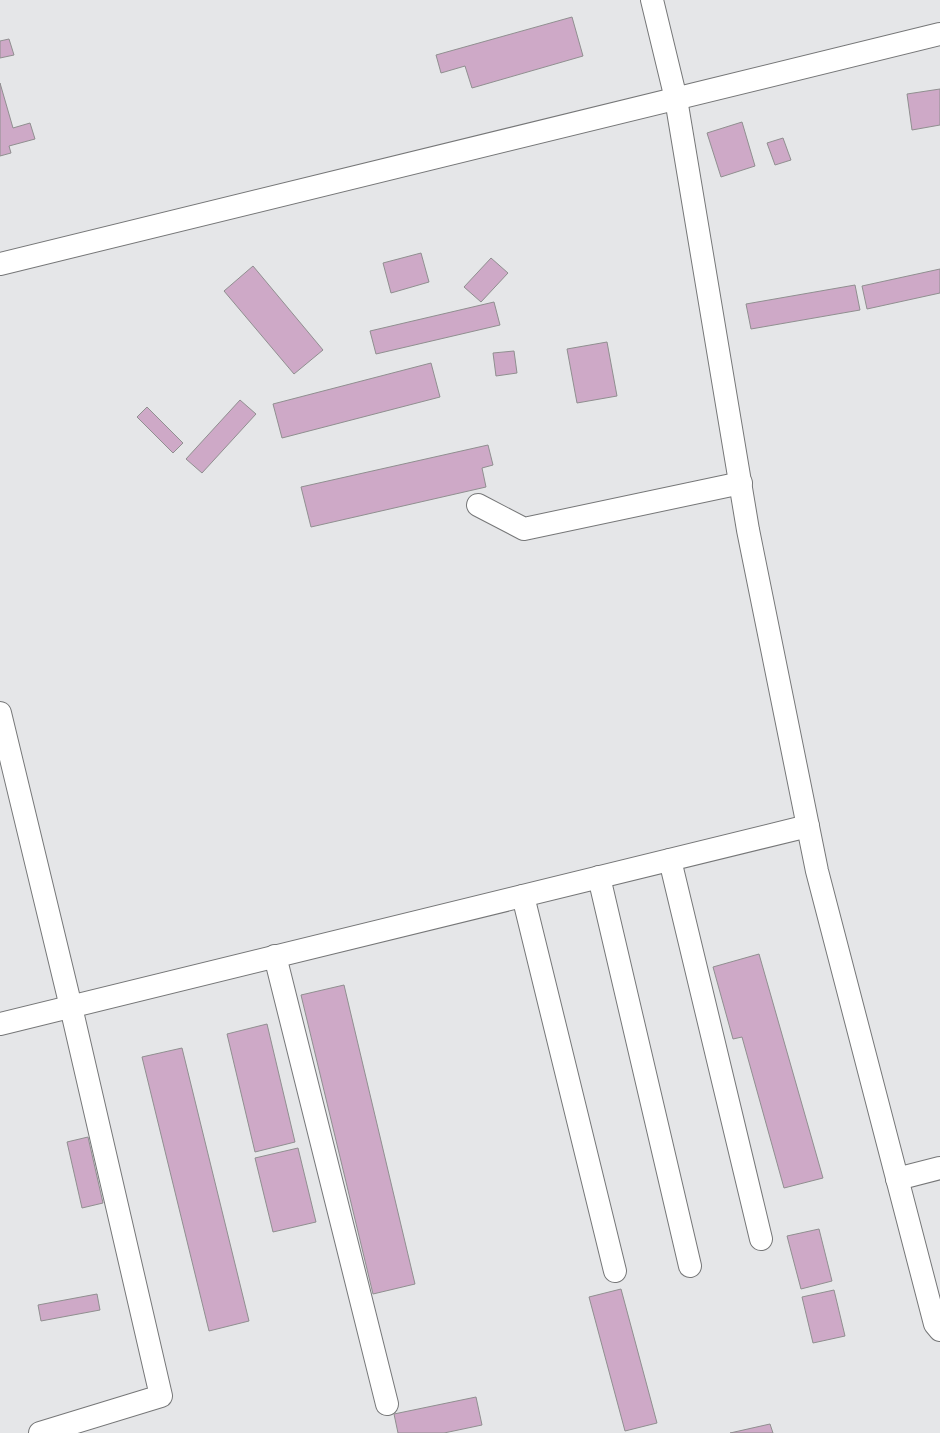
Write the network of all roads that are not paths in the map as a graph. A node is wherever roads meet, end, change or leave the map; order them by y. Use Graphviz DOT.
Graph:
graph roads {
  1 [pos="652,0"];
  2 [pos="940,34"];
  3 [pos="676,99"];
  4 [pos="0,264"];
  5 [pos="740,483"];
  6 [pos="478,505"];
  7 [pos="0,713"];
  8 [pos="808,826"];
  9 [pos="670,860"];
  10 [pos="599,877"];
  11 [pos="523,896"];
  12 [pos="275,956"];
  13 [pos="71,1007"];
  14 [pos="0,1024"];
  15 [pos="940,1168"];
  16 [pos="897,1179"];
  17 [pos="761,1239"];
  18 [pos="690,1266"];
  19 [pos="615,1271"];
  20 [pos="940,1330"];
  21 [pos="387,1404"];
  22 [pos="40,1433"];
  1 -- 3 [label="street"];
  2 -- 3 [label="street"];
  3 -- 4 [label="street"];
  3 -- 5 [label="street"];
  5 -- 6 [label="street"];
  5 -- 8 [label="street"];
  7 -- 13 [label="street"];
  8 -- 9 [label="street"];
  8 -- 16 [label="street"];
  9 -- 10 [label="street"];
  9 -- 17 [label="street"];
  10 -- 11 [label="street"];
  10 -- 18 [label="street"];
  11 -- 12 [label="street"];
  11 -- 19 [label="street"];
  12 -- 13 [label="street"];
  12 -- 21 [label="street"];
  13 -- 14 [label="street"];
  13 -- 22 [label="street"];
  15 -- 16 [label="street"];
  16 -- 20 [label="street"];
}
